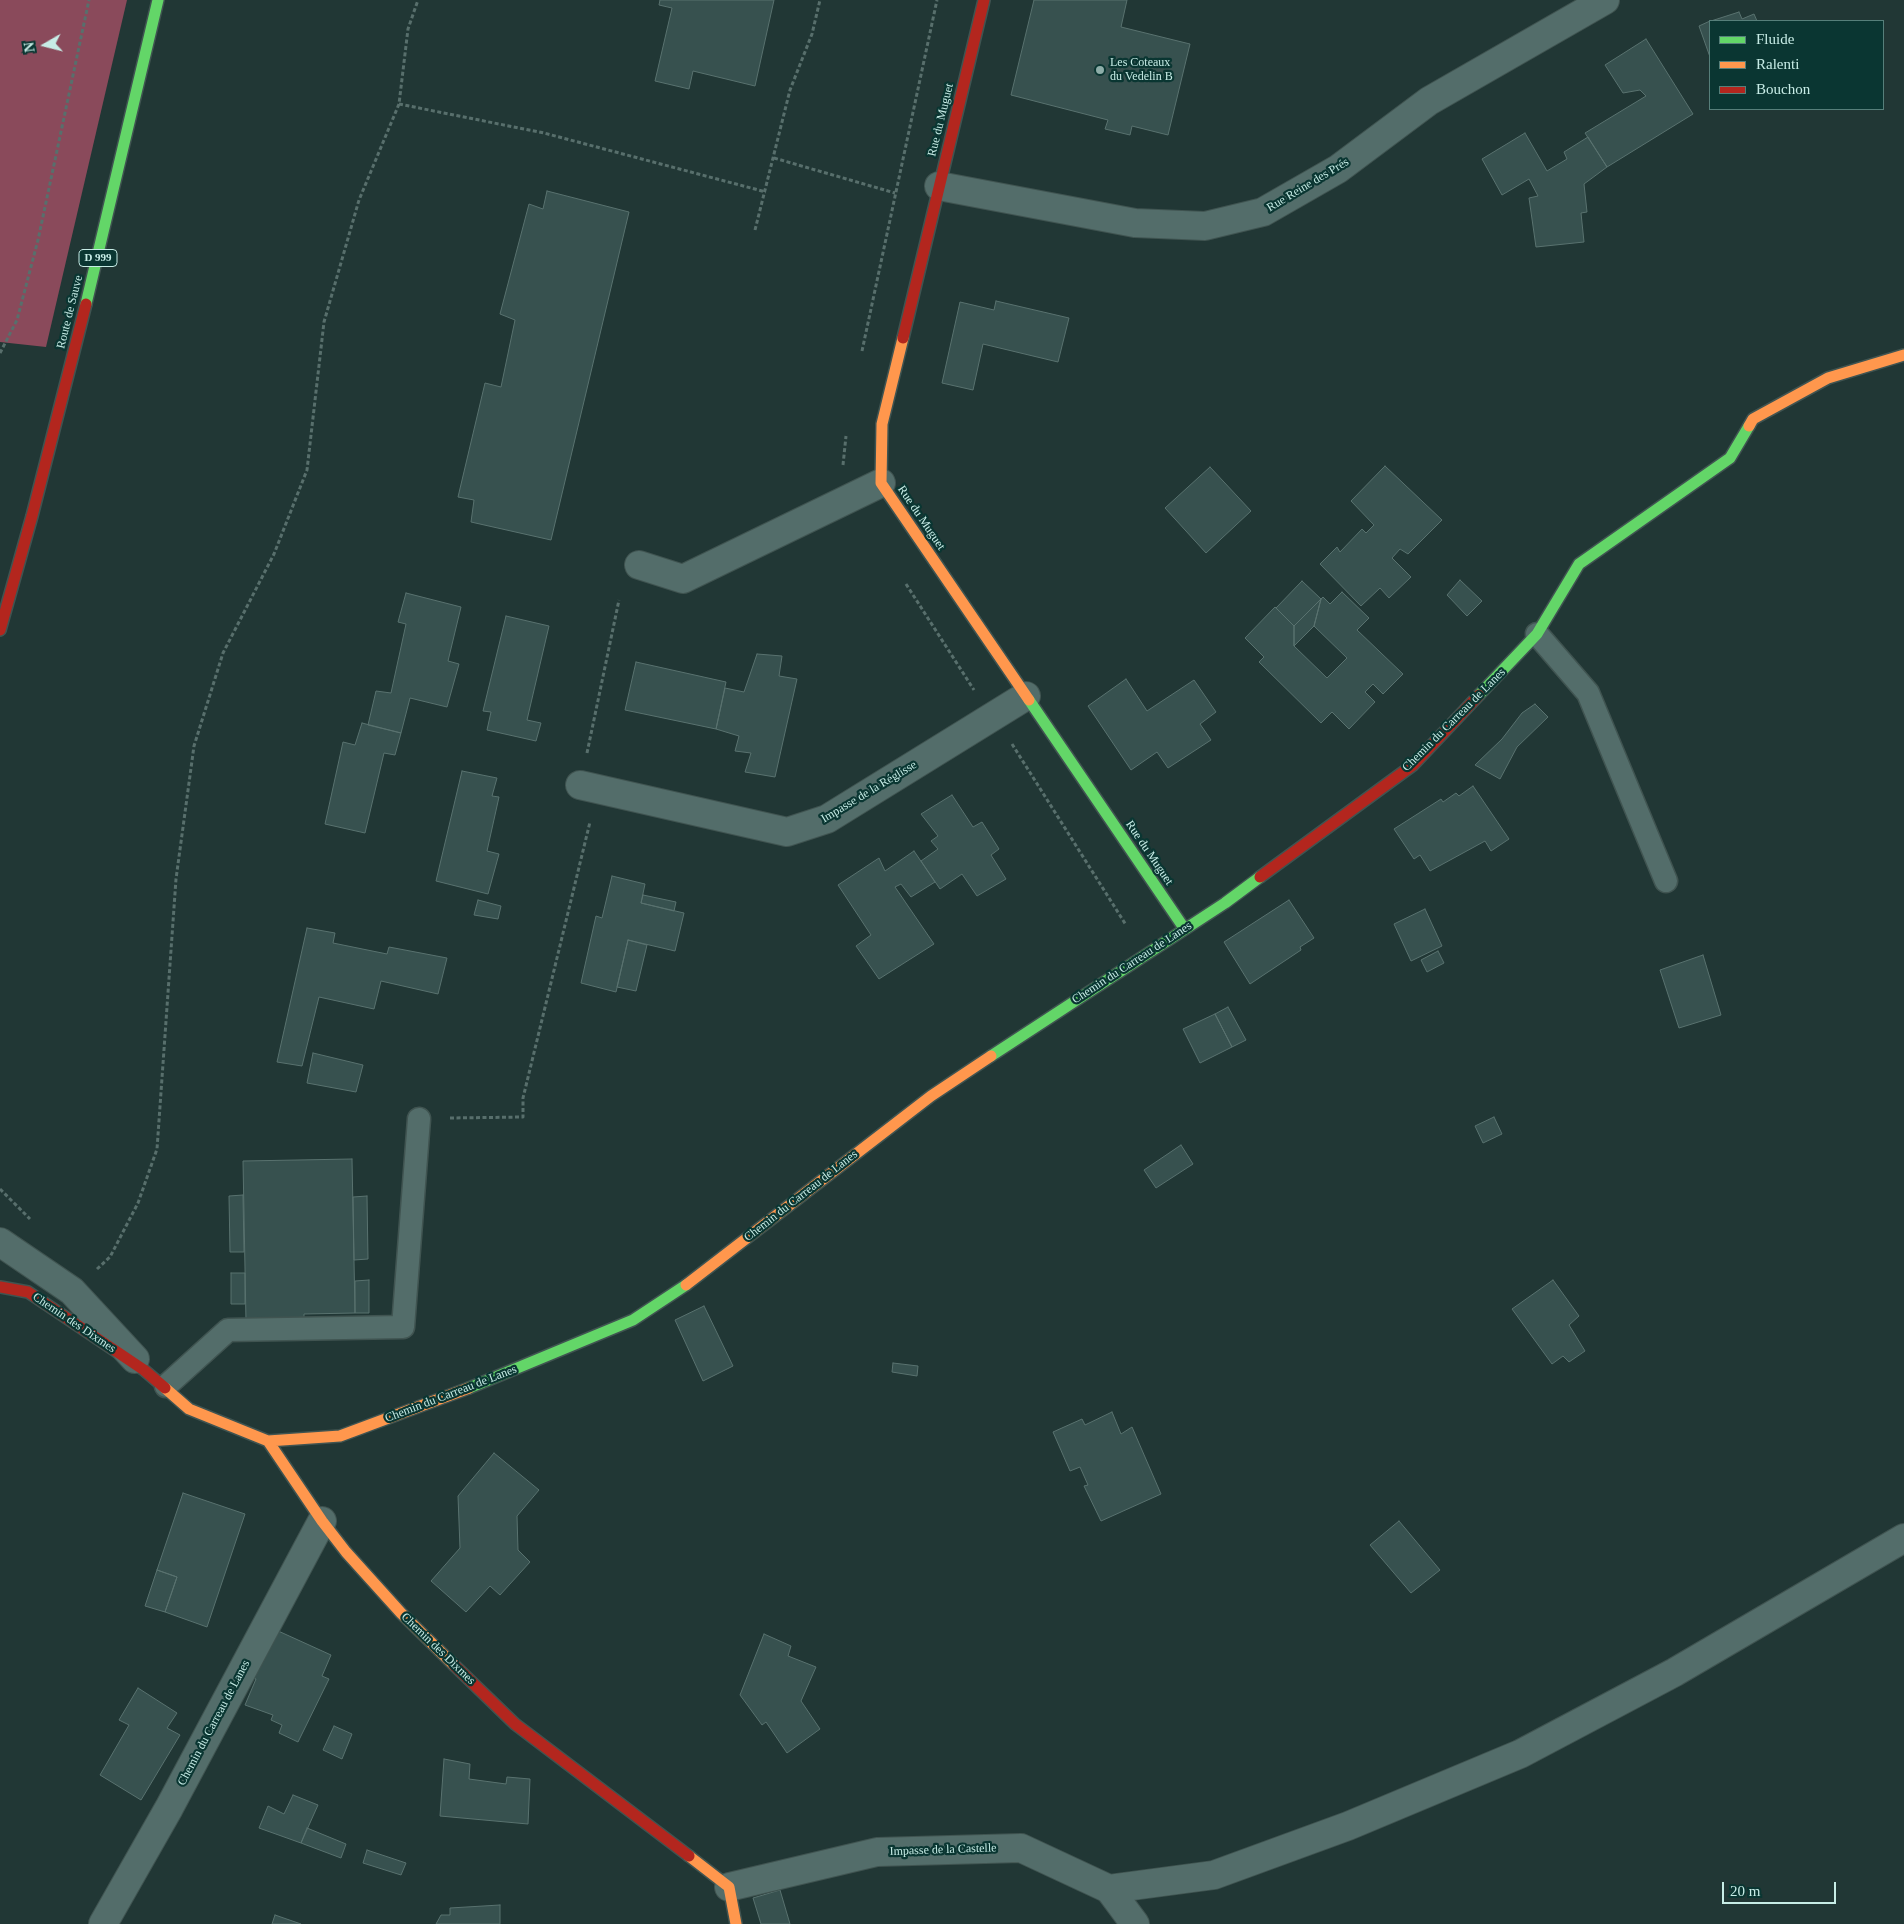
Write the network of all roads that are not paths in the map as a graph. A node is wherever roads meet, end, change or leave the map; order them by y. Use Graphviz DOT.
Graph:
graph roads {
  1 [pos="158,0"];
  2 [pos="984,0"];
  3 [pos="1606,0"];
  4 [pos="939,186"];
  5 [pos="1904,355"];
  6 [pos="881,483"];
  7 [pos="639,565"];
  8 [pos="0,630"];
  9 [pos="1537,634"];
  10 [pos="1026,696"];
  11 [pos="589,787"];
  12 [pos="1666,881"];
  13 [pos="1184,928"];
  14 [pos="419,1119"];
  15 [pos="0,1242"];
  16 [pos="0,1287"];
  17 [pos="144,1370"];
  18 [pos="166,1386"];
  19 [pos="268,1441"];
  20 [pos="322,1521"];
  21 [pos="1904,1538"];
  22 [pos="729,1887"];
  23 [pos="1109,1888"];
  24 [pos="103,1924"];
  25 [pos="736,1924"];
  26 [pos="1135,1924"];
  1 -- 8 [label="street, Route de Sauve / D 999"];
  2 -- 4 [label="street, Rue du Muguet"];
  3 -- 4 [label="street, Rue Reine des Prés"];
  4 -- 6 [label="street, Rue du Muguet"];
  5 -- 9 [label="street, Chemin du Carreau de Lanes"];
  6 -- 7 [label="street"];
  6 -- 10 [label="street, Rue du Muguet"];
  9 -- 12 [label="lane"];
  9 -- 13 [label="street, Chemin du Carreau de Lanes"];
  10 -- 11 [label="street, Impasse de la Réglisse"];
  10 -- 13 [label="street, Rue du Muguet"];
  13 -- 19 [label="street, Chemin du Carreau de Lanes"];
  14 -- 18 [label="lane"];
  15 -- 17 [label="street, Chemin des Dixmes"];
  16 -- 17 [label="street, Chemin des Dixmes"];
  17 -- 18 [label="street, Chemin des Dixmes"];
  18 -- 19 [label="street, Chemin des Dixmes"];
  19 -- 20 [label="street, Chemin des Dixmes"];
  20 -- 22 [label="street, Chemin des Dixmes"];
  20 -- 24 [label="street, Chemin du Carreau de Lanes"];
  21 -- 23 [label="street"];
  22 -- 23 [label="street, Impasse de la Castelle"];
  22 -- 25 [label="street"];
  23 -- 26 [label="street, Impasse de la Castelle"];
}
